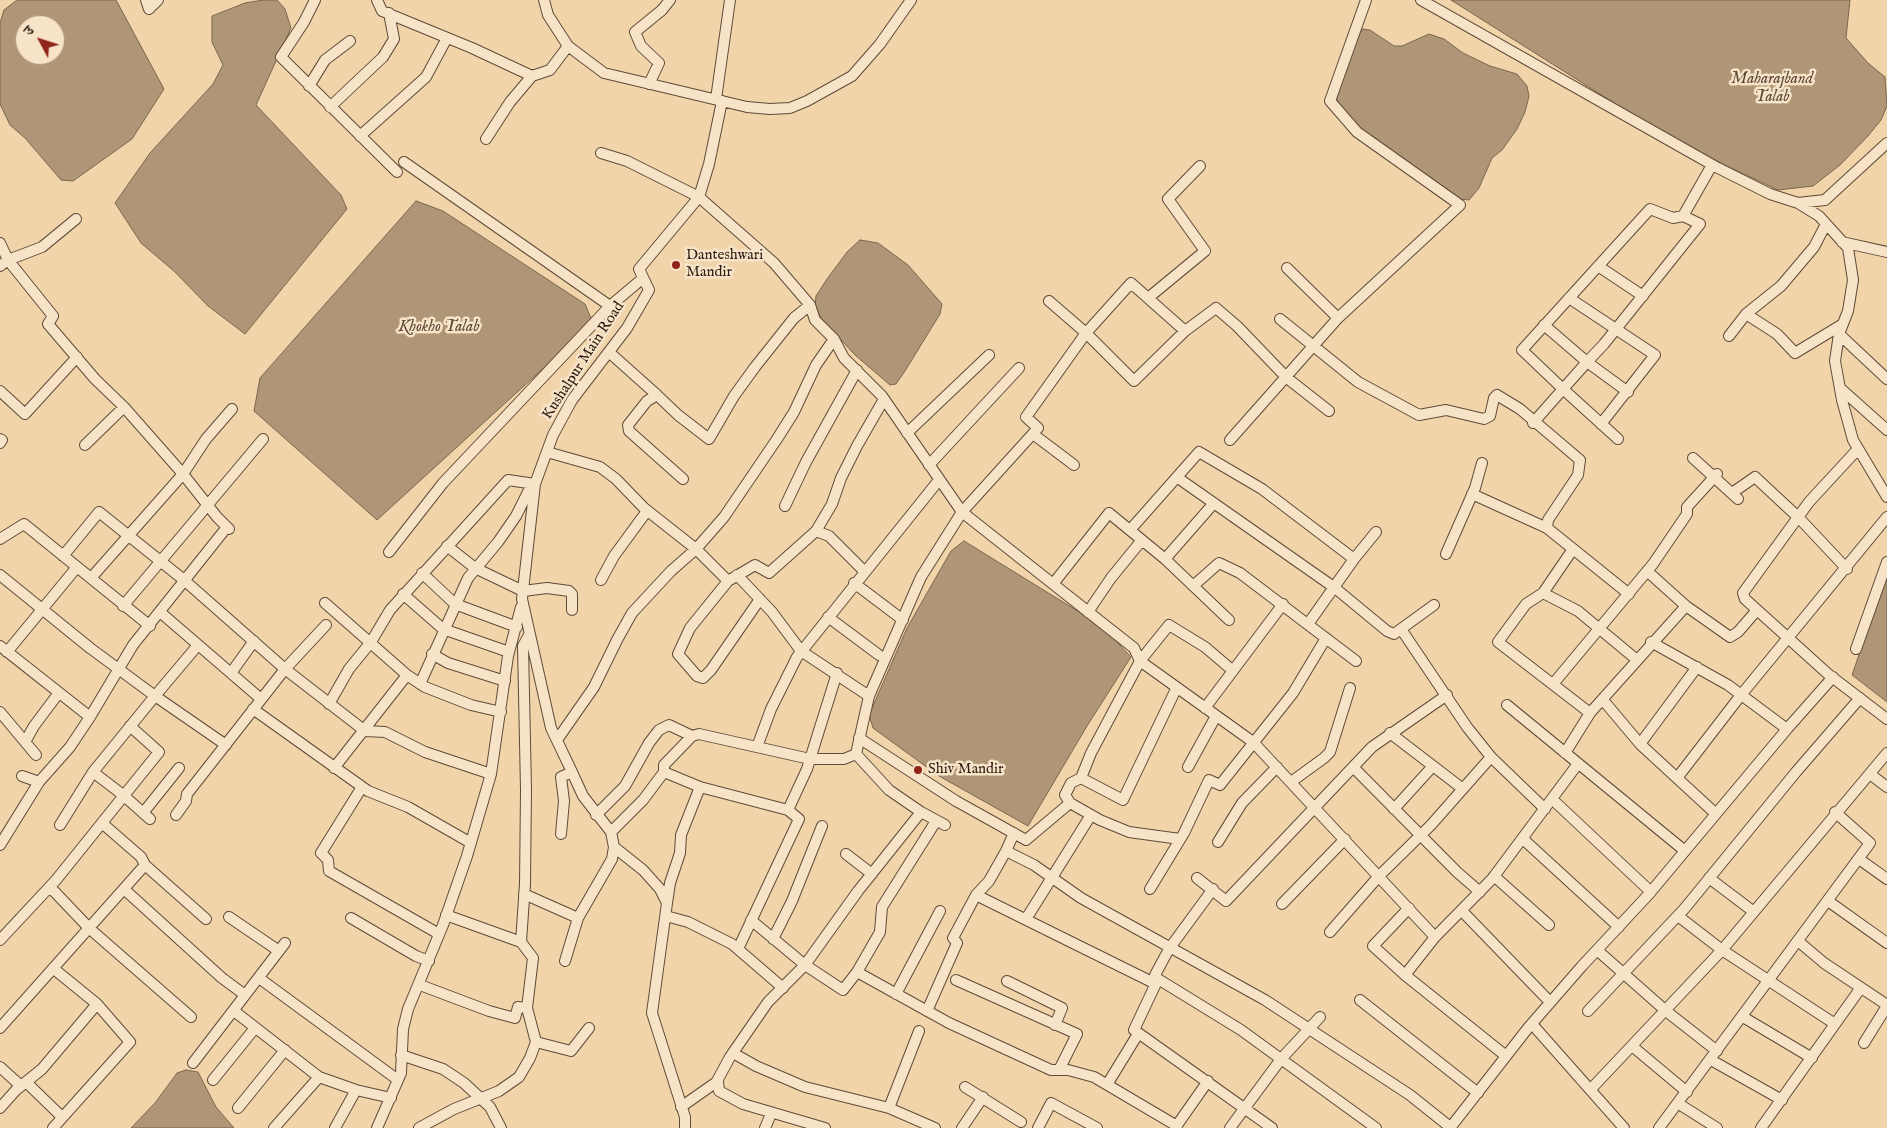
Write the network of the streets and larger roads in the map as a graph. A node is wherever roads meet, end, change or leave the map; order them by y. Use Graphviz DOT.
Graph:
graph roads {
  1 [pos="146,0"];
  2 [pos="158,0"];
  3 [pos="315,0"];
  4 [pos="377,0"];
  5 [pos="544,0"];
  6 [pos="670,0"];
  7 [pos="730,0"];
  8 [pos="911,0"];
  9 [pos="1366,0"];
  10 [pos="1421,0"];
  11 [pos="389,13"];
  12 [pos="447,38"];
  13 [pos="350,41"];
  14 [pos="568,46"];
  15 [pos="532,76"];
  16 [pos="649,84"];
  17 [pos="309,86"];
  18 [pos="719,100"];
  19 [pos="330,107"];
  20 [pos="360,136"];
  21 [pos="486,139"];
  22 [pos="1887,142"];
  23 [pos="601,153"];
  24 [pos="404,162"];
  25 [pos="1712,165"];
  26 [pos="1200,166"];
  27 [pos="397,172"];
  28 [pos="699,197"];
  29 [pos="1825,200"];
  30 [pos="1798,203"];
  31 [pos="1683,216"];
  32 [pos="1819,216"];
  33 [pos="76,219"];
  34 [pos="1826,224"];
  35 [pos="1842,242"];
  36 [pos="0,243"];
  37 [pos="1887,252"];
  38 [pos="4,263"];
  39 [pos="1598,266"];
  40 [pos="1287,268"];
  41 [pos="642,279"];
  42 [pos="1643,296"];
  43 [pos="1148,298"];
  44 [pos="1569,298"];
  45 [pos="1050,301"];
  46 [pos="810,305"];
  47 [pos="610,306"];
  48 [pos="1746,314"];
  49 [pos="1338,318"];
  50 [pos="1280,320"];
  51 [pos="1843,324"];
  52 [pos="1544,325"];
  53 [pos="1616,329"];
  54 [pos="1185,331"];
  55 [pos="1086,333"];
  56 [pos="1839,334"];
  57 [pos="1729,336"];
  58 [pos="834,339"];
  59 [pos="1314,348"];
  60 [pos="610,353"];
  61 [pos="989,355"];
  62 [pos="77,357"];
  63 [pos="1587,362"];
  64 [pos="1019,368"];
  65 [pos="857,370"];
  66 [pos="1287,378"];
  67 [pos="1887,379"];
  68 [pos="1840,388"];
  69 [pos="1563,389"];
  70 [pos="0,391"];
  71 [pos="1628,392"];
  72 [pos="657,395"];
  73 [pos="884,399"];
  74 [pos="124,408"];
  75 [pos="232,409"];
  76 [pos="1329,411"];
  77 [pos="1533,423"];
  78 [pos="1601,424"];
  79 [pos="1887,430"];
  80 [pos="907,433"];
  81 [pos="1033,434"];
  82 [pos="263,438"];
  83 [pos="0,439"];
  84 [pos="1230,440"];
  85 [pos="1618,440"];
  86 [pos="0,443"];
  87 [pos="85,445"];
  88 [pos="1857,450"];
  89 [pos="547,452"];
  90 [pos="1693,458"];
  91 [pos="1482,463"];
  92 [pos="929,465"];
  93 [pos="1074,465"];
  94 [pos="183,474"];
  95 [pos="1716,476"];
  96 [pos="1178,478"];
  97 [pos="683,479"];
  98 [pos="939,480"];
  99 [pos="535,484"];
  100 [pos="1472,494"];
  101 [pos="1887,497"];
  102 [pos="208,503"];
  103 [pos="1214,503"];
  104 [pos="785,506"];
  105 [pos="648,511"];
  106 [pos="962,512"];
  107 [pos="1887,517"];
  108 [pos="1799,518"];
  109 [pos="1547,528"];
  110 [pos="1130,530"];
  111 [pos="816,531"];
  112 [pos="1376,532"];
  113 [pos="130,536"];
  114 [pos="0,540"];
  115 [pos="1142,540"];
  116 [pos="447,546"];
  117 [pos="696,549"];
  118 [pos="1573,549"];
  119 [pos="389,552"];
  120 [pos="1446,554"];
  121 [pos="63,556"];
  122 [pos="1165,559"];
  123 [pos="1354,559"];
  124 [pos="160,560"];
  125 [pos="1887,562"];
  126 [pos="77,567"];
  127 [pos="475,568"];
  128 [pos="1847,569"];
  129 [pos="864,571"];
  130 [pos="1647,571"];
  131 [pos="422,573"];
  132 [pos="0,575"];
  133 [pos="737,575"];
  134 [pos="90,578"];
  135 [pos="184,580"];
  136 [pos="601,580"];
  137 [pos="728,581"];
  138 [pos="854,583"];
  139 [pos="1053,584"];
  140 [pos="1193,586"];
  141 [pos="1335,588"];
  142 [pos="1543,593"];
  143 [pos="403,594"];
  144 [pos="1629,594"];
  145 [pos="523,595"];
  146 [pos="760,599"];
  147 [pos="325,603"];
  148 [pos="455,604"];
  149 [pos="1284,604"];
  150 [pos="1434,605"];
  151 [pos="123,606"];
  152 [pos="1686,606"];
  153 [pos="43,609"];
  154 [pos="572,610"];
  155 [pos="1757,610"];
  156 [pos="160,612"];
  157 [pos="1088,612"];
  158 [pos="828,618"];
  159 [pos="903,620"];
  160 [pos="1229,620"];
  161 [pos="1308,624"];
  162 [pos="326,625"];
  163 [pos="150,626"];
  164 [pos="517,627"];
  165 [pos="443,629"];
  166 [pos="1401,629"];
  167 [pos="1599,629"];
  168 [pos="530,635"];
  169 [pos="1326,638"];
  170 [pos="1788,638"];
  171 [pos="254,641"];
  172 [pos="370,642"];
  173 [pos="1651,642"];
  174 [pos="198,645"];
  175 [pos="4,649"];
  176 [pos="1856,649"];
  177 [pos="801,650"];
  178 [pos="510,652"];
  179 [pos="432,654"];
  180 [pos="879,655"];
  181 [pos="1637,660"];
  182 [pos="1140,661"];
  183 [pos="1356,661"];
  184 [pos="1697,667"];
  185 [pos="120,669"];
  186 [pos="285,669"];
  187 [pos="1232,670"];
  188 [pos="231,673"];
  189 [pos="837,673"];
  190 [pos="408,675"];
  191 [pos="1833,677"];
  192 [pos="505,681"];
  193 [pos="420,684"];
  194 [pos="1553,684"];
  195 [pos="1350,688"];
  196 [pos="1176,689"];
  197 [pos="58,694"];
  198 [pos="1447,695"];
  199 [pos="1741,695"];
  200 [pos="155,696"];
  201 [pos="869,696"];
  202 [pos="1860,698"];
  203 [pos="260,699"];
  204 [pos="1603,700"];
  205 [pos="329,704"];
  206 [pos="1507,705"];
  207 [pos="1205,708"];
  208 [pos="253,709"];
  209 [pos="0,712"];
  210 [pos="501,712"];
  211 [pos="1590,713"];
  212 [pos="1216,716"];
  213 [pos="90,717"];
  214 [pos="1887,719"];
  215 [pos="130,726"];
  216 [pos="1787,729"];
  217 [pos="365,731"];
  218 [pos="1390,733"];
  219 [pos="692,736"];
  220 [pos="859,738"];
  221 [pos="556,740"];
  222 [pos="25,742"];
  223 [pos="1253,742"];
  224 [pos="226,744"];
  225 [pos="1640,744"];
  226 [pos="757,747"];
  227 [pos="1565,753"];
  228 [pos="1887,753"];
  229 [pos="856,754"];
  230 [pos="36,755"];
  231 [pos="1491,757"];
  232 [pos="810,759"];
  233 [pos="1577,765"];
  234 [pos="1433,766"];
  235 [pos="1188,767"];
  236 [pos="1277,767"];
  237 [pos="1353,767"];
  238 [pos="180,768"];
  239 [pos="334,768"];
  240 [pos="93,772"];
  241 [pos="572,772"];
  242 [pos="664,772"];
  243 [pos="491,774"];
  244 [pos="1870,774"];
  245 [pos="22,776"];
  246 [pos="1081,778"];
  247 [pos="1677,778"];
  248 [pos="39,782"];
  249 [pos="1291,782"];
  250 [pos="362,787"];
  251 [pos="700,787"];
  252 [pos="1887,787"];
  253 [pos="1462,789"];
  254 [pos="124,795"];
  255 [pos="1552,800"];
  256 [pos="1070,803"];
  257 [pos="1315,806"];
  258 [pos="1394,808"];
  259 [pos="1545,808"];
  260 [pos="788,810"];
  261 [pos="921,812"];
  262 [pos="1836,812"];
  263 [pos="1716,814"];
  264 [pos="176,815"];
  265 [pos="596,815"];
  266 [pos="1091,815"];
  267 [pos="102,823"];
  268 [pos="60,826"];
  269 [pos="822,826"];
  270 [pos="611,832"];
  271 [pos="1014,833"];
  272 [pos="561,834"];
  273 [pos="1420,835"];
  274 [pos="1345,839"];
  275 [pos="1523,839"];
  276 [pos="1180,840"];
  277 [pos="1218,842"];
  278 [pos="471,843"];
  279 [pos="0,844"];
  280 [pos="614,847"];
  281 [pos="1006,851"];
  282 [pos="1685,852"];
  283 [pos="846,854"];
  284 [pos="1858,859"];
  285 [pos="145,865"];
  286 [pos="872,874"];
  287 [pos="1379,876"];
  288 [pos="1494,876"];
  289 [pos="1052,878"];
  290 [pos="1196,878"];
  291 [pos="1710,878"];
  292 [pos="1887,879"];
  293 [pos="50,888"];
  294 [pos="1150,889"];
  295 [pos="1212,889"];
  296 [pos="125,890"];
  297 [pos="1480,892"];
  298 [pos="1651,892"];
  299 [pos="524,894"];
  300 [pos="976,895"];
  301 [pos="1828,900"];
  302 [pos="667,902"];
  303 [pos="1282,904"];
  304 [pos="1409,908"];
  305 [pos="940,911"];
  306 [pos="1462,911"];
  307 [pos="1754,912"];
  308 [pos="446,915"];
  309 [pos="666,916"];
  310 [pos="1678,916"];
  311 [pos="229,917"];
  312 [pos="351,918"];
  313 [pos="578,918"];
  314 [pos="206,919"];
  315 [pos="1026,919"];
  316 [pos="751,920"];
  317 [pos="1549,925"];
  318 [pos="1619,926"];
  319 [pos="90,930"];
  320 [pos="1330,932"];
  321 [pos="439,934"];
  322 [pos="1435,937"];
  323 [pos="774,939"];
  324 [pos="0,940"];
  325 [pos="1798,941"];
  326 [pos="521,942"];
  327 [pos="1887,943"];
  328 [pos="738,949"];
  329 [pos="1169,949"];
  330 [pos="1597,950"];
  331 [pos="1722,950"];
  332 [pos="429,961"];
  333 [pos="565,961"];
  334 [pos="804,965"];
  335 [pos="54,969"];
  336 [pos="857,972"];
  337 [pos="1623,974"];
  338 [pos="1405,975"];
  339 [pos="259,978"];
  340 [pos="956,980"];
  341 [pos="1007,981"];
  342 [pos="1157,981"];
  343 [pos="1768,981"];
  344 [pos="420,985"];
  345 [pos="783,988"];
  346 [pos="1860,989"];
  347 [pos="896,994"];
  348 [pos="245,995"];
  349 [pos="1360,1000"];
  350 [pos="1550,1002"];
  351 [pos="97,1004"];
  352 [pos="1887,1006"];
  353 [pos="527,1008"];
  354 [pos="927,1010"];
  355 [pos="234,1011"];
  356 [pos="1588,1011"];
  357 [pos="1666,1011"];
  358 [pos="191,1017"];
  359 [pos="1320,1017"];
  360 [pos="1743,1017"];
  361 [pos="1532,1024"];
  362 [pos="1835,1024"];
  363 [pos="1055,1025"];
  364 [pos="0,1028"];
  365 [pos="255,1028"];
  366 [pos="589,1028"];
  367 [pos="1310,1029"];
  368 [pos="919,1031"];
  369 [pos="1138,1034"];
  370 [pos="536,1042"];
  371 [pos="1864,1043"];
  372 [pos="1632,1046"];
  373 [pos="285,1050"];
  374 [pos="734,1053"];
  375 [pos="401,1055"];
  376 [pos="1506,1056"];
  377 [pos="1714,1056"];
  378 [pos="1812,1058"];
  379 [pos="1281,1059"];
  380 [pos="193,1063"];
  381 [pos="0,1066"];
  382 [pos="1059,1070"];
  383 [pos="319,1077"];
  384 [pos="214,1080"];
  385 [pos="398,1080"];
  386 [pos="717,1081"];
  387 [pos="1208,1082"];
  388 [pos="24,1084"];
  389 [pos="1108,1084"];
  390 [pos="965,1086"];
  391 [pos="1591,1089"];
  392 [pos="356,1090"];
  393 [pos="1687,1092"];
  394 [pos="1478,1093"];
  395 [pos="983,1097"];
  396 [pos="391,1098"];
  397 [pos="481,1098"];
  398 [pos="1782,1100"];
  399 [pos="1679,1104"];
  400 [pos="681,1107"];
  401 [pos="0,1108"];
  402 [pos="238,1108"];
  403 [pos="889,1108"];
  404 [pos="1246,1108"];
  405 [pos="771,1114"];
  406 [pos="62,1116"];
  407 [pos="1021,1122"];
  408 [pos="433,1126"];
  409 [pos="1176,1127"];
  410 [pos="53,1128"];
  411 [pos="274,1128"];
  412 [pos="335,1128"];
  413 [pos="377,1128"];
  414 [pos="419,1128"];
  415 [pos="501,1128"];
  416 [pos="685,1128"];
  417 [pos="765,1128"];
  418 [pos="826,1128"];
  419 [pos="935,1128"];
  420 [pos="962,1128"];
  421 [pos="1038,1128"];
  422 [pos="1096,1128"];
  423 [pos="1230,1128"];
  424 [pos="1272,1128"];
  425 [pos="1376,1128"];
  426 [pos="1450,1128"];
  427 [pos="1624,1128"];
  428 [pos="1660,1128"];
  429 [pos="1717,1128"];
  430 [pos="1762,1128"];
  1 -- 2 [label="street"];
  3 -- 17 [label="street"];
  4 -- 11 [label="street"];
  5 -- 14 [label="street"];
  6 -- 16 [label="street"];
  7 -- 18 [label="street"];
  8 -- 18 [label="street"];
  9 -- 49 [label="street"];
  10 -- 25 [label="street"];
  11 -- 12 [label="street"];
  11 -- 19 [label="street"];
  12 -- 15 [label="street"];
  12 -- 20 [label="street"];
  13 -- 17 [label="street"];
  14 -- 15 [label="street"];
  14 -- 16 [label="street"];
  15 -- 21 [label="street"];
  16 -- 18 [label="street"];
  17 -- 19 [label="street"];
  18 -- 28 [label="street"];
  19 -- 20 [label="street"];
  20 -- 27 [label="street"];
  22 -- 29 [label="street"];
  23 -- 28 [label="street"];
  24 -- 47 [label="street"];
  25 -- 30 [label="street"];
  25 -- 31 [label="street"];
  26 -- 43 [label="street"];
  28 -- 41 [label="street, Kushalpur Main Road"];
  28 -- 46 [label="street"];
  29 -- 30 [label="street"];
  29 -- 32 [label="street"];
  30 -- 32 [label="street"];
  31 -- 39 [label="street"];
  31 -- 42 [label="street"];
  32 -- 34 [label="street"];
  33 -- 38 [label="street"];
  34 -- 35 [label="street"];
  34 -- 48 [label="street"];
  35 -- 37 [label="street"];
  35 -- 51 [label="street"];
  36 -- 38 [label="street"];
  38 -- 62 [label="street"];
  39 -- 42 [label="street"];
  39 -- 44 [label="street"];
  40 -- 49 [label="street"];
  41 -- 47 [label="street"];
  41 -- 60 [label="street, Kushalpur Main Road"];
  42 -- 53 [label="street"];
  43 -- 54 [label="street"];
  43 -- 55 [label="street"];
  44 -- 52 [label="street"];
  44 -- 53 [label="street"];
  45 -- 55 [label="street"];
  46 -- 58 [label="street"];
  46 -- 72 [label="street"];
  47 -- 119 [label="street"];
  48 -- 51 [label="street"];
  48 -- 57 [label="street"];
  49 -- 59 [label="street"];
  50 -- 59 [label="street"];
  51 -- 56 [label="street"];
  52 -- 63 [label="street"];
  52 -- 69 [label="street"];
  53 -- 63 [label="street"];
  53 -- 71 [label="street"];
  54 -- 55 [label="street"];
  54 -- 66 [label="street"];
  55 -- 81 [label="street"];
  56 -- 67 [label="street"];
  56 -- 68 [label="street"];
  58 -- 65 [label="street"];
  58 -- 117 [label="street"];
  59 -- 66 [label="street"];
  59 -- 77 [label="street"];
  60 -- 72 [label="street"];
  60 -- 89 [label="street, Kushalpur Main Road"];
  61 -- 80 [label="street"];
  62 -- 70 [label="street"];
  62 -- 74 [label="street"];
  63 -- 69 [label="street"];
  63 -- 71 [label="street"];
  64 -- 92 [label="street"];
  65 -- 73 [label="street"];
  65 -- 104 [label="street"];
  66 -- 76 [label="street"];
  66 -- 84 [label="street"];
  68 -- 79 [label="street"];
  68 -- 88 [label="street"];
  69 -- 77 [label="street"];
  69 -- 78 [label="street"];
  71 -- 78 [label="street"];
  72 -- 97 [label="street"];
  73 -- 80 [label="street"];
  73 -- 111 [label="street"];
  74 -- 87 [label="street"];
  74 -- 94 [label="street"];
  75 -- 94 [label="street"];
  77 -- 109 [label="street"];
  78 -- 85 [label="street"];
  80 -- 92 [label="street"];
  81 -- 93 [label="street"];
  81 -- 106 [label="street"];
  82 -- 102 [label="street"];
  83 -- 86 [label="street"];
  88 -- 101 [label="street"];
  88 -- 108 [label="street"];
  89 -- 99 [label="street, Kushalpur Main Road"];
  89 -- 105 [label="street"];
  90 -- 95 [label="street"];
  91 -- 100 [label="street"];
  92 -- 98 [label="street"];
  94 -- 102 [label="street"];
  94 -- 113 [label="street"];
  95 -- 108 [label="street"];
  95 -- 130 [label="street"];
  96 -- 103 [label="street"];
  96 -- 110 [label="street"];
  96 -- 123 [label="street"];
  98 -- 106 [label="street"];
  98 -- 129 [label="street"];
  99 -- 116 [label="street"];
  99 -- 127 [label="street"];
  99 -- 145 [label="street, Kushalpur Main Road"];
  100 -- 109 [label="street"];
  100 -- 120 [label="street"];
  102 -- 124 [label="street"];
  102 -- 135 [label="street"];
  103 -- 122 [label="street"];
  103 -- 141 [label="street"];
  105 -- 117 [label="street"];
  105 -- 136 [label="street"];
  106 -- 139 [label="street"];
  106 -- 159 [label="street"];
  107 -- 128 [label="street"];
  108 -- 128 [label="street"];
  108 -- 155 [label="street"];
  109 -- 118 [label="street"];
  110 -- 115 [label="street"];
  110 -- 139 [label="street"];
  111 -- 129 [label="street"];
  111 -- 133 [label="street"];
  112 -- 123 [label="street"];
  113 -- 121 [label="street"];
  113 -- 124 [label="street"];
  113 -- 134 [label="street"];
  114 -- 121 [label="street"];
  115 -- 122 [label="street"];
  115 -- 157 [label="street"];
  116 -- 127 [label="street"];
  116 -- 131 [label="street"];
  117 -- 137 [label="street"];
  117 -- 221 [label="street"];
  118 -- 142 [label="street"];
  118 -- 144 [label="street"];
  121 -- 126 [label="street"];
  122 -- 140 [label="street"];
  123 -- 141 [label="street"];
  124 -- 135 [label="street"];
  124 -- 151 [label="street"];
  125 -- 176 [label="street"];
  126 -- 134 [label="street"];
  126 -- 153 [label="street"];
  127 -- 145 [label="street"];
  127 -- 148 [label="street"];
  128 -- 170 [label="street"];
  129 -- 138 [label="street"];
  130 -- 144 [label="street"];
  130 -- 152 [label="street"];
  131 -- 143 [label="street"];
  131 -- 148 [label="street"];
  132 -- 153 [label="street"];
  133 -- 137 [label="street"];
  133 -- 146 [label="street"];
  134 -- 151 [label="street"];
  135 -- 156 [label="street"];
  135 -- 171 [label="street"];
  137 -- 146 [label="street"];
  138 -- 158 [label="street"];
  138 -- 159 [label="street"];
  139 -- 157 [label="street"];
  140 -- 149 [label="street"];
  140 -- 160 [label="street"];
  141 -- 161 [label="street"];
  141 -- 166 [label="street"];
  142 -- 167 [label="street"];
  142 -- 194 [label="street"];
  143 -- 165 [label="street"];
  143 -- 172 [label="street"];
  144 -- 167 [label="street"];
  145 -- 154 [label="street"];
  145 -- 164 [label="street"];
  145 -- 168 [label="street, Kushalpur Main Road"];
  146 -- 177 [label="street"];
  147 -- 172 [label="street"];
  148 -- 164 [label="street"];
  148 -- 165 [label="street"];
  149 -- 161 [label="street"];
  149 -- 187 [label="street"];
  150 -- 166 [label="street"];
  151 -- 163 [label="street"];
  152 -- 155 [label="street"];
  152 -- 173 [label="street"];
  153 -- 175 [label="street"];
  153 -- 185 [label="street"];
  155 -- 170 [label="street"];
  156 -- 163 [label="street"];
  156 -- 174 [label="street"];
  157 -- 182 [label="street"];
  158 -- 177 [label="street"];
  158 -- 180 [label="street"];
  159 -- 201 [label="street"];
  161 -- 169 [label="street"];
  162 -- 186 [label="street"];
  163 -- 185 [label="street"];
  164 -- 178 [label="street"];
  165 -- 178 [label="street"];
  165 -- 179 [label="street"];
  166 -- 198 [label="street"];
  167 -- 181 [label="street"];
  167 -- 194 [label="street"];
  168 -- 221 [label="street, Kushalpur Main Road"];
  168 -- 299 [label="street"];
  169 -- 183 [label="street"];
  169 -- 223 [label="street"];
  170 -- 191 [label="street"];
  170 -- 199 [label="street"];
  171 -- 186 [label="street"];
  171 -- 188 [label="street"];
  172 -- 190 [label="street"];
  172 -- 205 [label="street"];
  173 -- 181 [label="street"];
  173 -- 184 [label="street"];
  174 -- 188 [label="street"];
  174 -- 200 [label="street"];
  175 -- 197 [label="street"];
  177 -- 189 [label="street"];
  177 -- 226 [label="street"];
  178 -- 192 [label="street"];
  179 -- 192 [label="street"];
  179 -- 193 [label="street"];
  181 -- 204 [label="street"];
  182 -- 187 [label="street"];
  182 -- 196 [label="street"];
  182 -- 246 [label="street"];
  184 -- 199 [label="street"];
  184 -- 225 [label="street"];
  185 -- 200 [label="street"];
  185 -- 213 [label="street"];
  186 -- 203 [label="street"];
  186 -- 205 [label="street"];
  187 -- 207 [label="street"];
  188 -- 203 [label="street"];
  189 -- 201 [label="street"];
  189 -- 232 [label="street"];
  190 -- 193 [label="street"];
  190 -- 217 [label="street"];
  191 -- 202 [label="street"];
  191 -- 216 [label="street"];
  192 -- 210 [label="street"];
  193 -- 210 [label="street"];
  194 -- 211 [label="street"];
  195 -- 249 [label="street"];
  196 -- 207 [label="street"];
  196 -- 246 [label="street"];
  197 -- 213 [label="street"];
  197 -- 222 [label="street"];
  198 -- 218 [label="street"];
  198 -- 231 [label="street"];
  199 -- 216 [label="street"];
  199 -- 247 [label="street"];
  200 -- 215 [label="street"];
  200 -- 224 [label="street"];
  201 -- 220 [label="street"];
  202 -- 214 [label="street"];
  202 -- 291 [label="street"];
  203 -- 208 [label="street"];
  204 -- 211 [label="street"];
  204 -- 225 [label="street"];
  205 -- 217 [label="street"];
  206 -- 227 [label="street"];
  207 -- 212 [label="street"];
  208 -- 224 [label="street"];
  208 -- 239 [label="street"];
  209 -- 222 [label="street"];
  210 -- 243 [label="street"];
  211 -- 227 [label="street"];
  212 -- 223 [label="street"];
  212 -- 235 [label="street"];
  213 -- 248 [label="street"];
  215 -- 240 [label="street"];
  215 -- 254 [label="street"];
  216 -- 263 [label="street"];
  217 -- 239 [label="street"];
  217 -- 243 [label="street"];
  218 -- 234 [label="street"];
  218 -- 237 [label="street"];
  219 -- 226 [label="street"];
  219 -- 242 [label="street"];
  219 -- 265 [label="street"];
  220 -- 229 [label="street"];
  220 -- 271 [label="street"];
  221 -- 241 [label="street, Kushalpur Main Road"];
  222 -- 230 [label="street"];
  223 -- 236 [label="street"];
  223 -- 276 [label="street"];
  224 -- 264 [label="street"];
  225 -- 247 [label="street"];
  226 -- 232 [label="street"];
  227 -- 233 [label="street"];
  228 -- 244 [label="street"];
  229 -- 232 [label="street"];
  229 -- 261 [label="street"];
  231 -- 253 [label="street"];
  231 -- 259 [label="street"];
  232 -- 260 [label="street"];
  233 -- 255 [label="street"];
  233 -- 282 [label="street"];
  234 -- 253 [label="street"];
  234 -- 258 [label="street"];
  236 -- 249 [label="street"];
  236 -- 277 [label="street"];
  237 -- 257 [label="street"];
  237 -- 258 [label="street"];
  238 -- 254 [label="street"];
  239 -- 250 [label="street"];
  240 -- 254 [label="street"];
  240 -- 268 [label="street"];
  241 -- 265 [label="street, Kushalpur Main Road"];
  241 -- 272 [label="street"];
  242 -- 251 [label="street"];
  242 -- 270 [label="street"];
  243 -- 278 [label="street"];
  244 -- 252 [label="street"];
  244 -- 262 [label="street"];
  245 -- 248 [label="street"];
  246 -- 256 [label="street"];
  247 -- 263 [label="street"];
  248 -- 279 [label="street"];
  249 -- 257 [label="street"];
  250 -- 278 [label="street"];
  250 -- 321 [label="street"];
  251 -- 260 [label="street"];
  251 -- 302 [label="street"];
  253 -- 273 [label="street"];
  254 -- 267 [label="street"];
  255 -- 259 [label="street"];
  255 -- 298 [label="street"];
  256 -- 266 [label="street"];
  256 -- 271 [label="street"];
  257 -- 274 [label="street"];
  257 -- 295 [label="street"];
  258 -- 273 [label="street"];
  259 -- 275 [label="street"];
  260 -- 316 [label="street"];
  261 -- 286 [label="street"];
  261 -- 336 [label="street"];
  262 -- 284 [label="street"];
  262 -- 307 [label="street"];
  263 -- 282 [label="street"];
  265 -- 270 [label="street, Kushalpur Main Road"];
  266 -- 276 [label="street"];
  266 -- 289 [label="street"];
  267 -- 285 [label="street"];
  267 -- 293 [label="street"];
  269 -- 323 [label="street"];
  270 -- 280 [label="street"];
  271 -- 281 [label="street"];
  273 -- 287 [label="street"];
  273 -- 297 [label="street"];
  274 -- 287 [label="street"];
  274 -- 303 [label="street"];
  275 -- 288 [label="street"];
  275 -- 318 [label="street"];
  276 -- 294 [label="street"];
  278 -- 308 [label="street"];
  280 -- 302 [label="street"];
  280 -- 313 [label="street"];
  281 -- 289 [label="street"];
  281 -- 300 [label="street"];
  282 -- 298 [label="street"];
  283 -- 286 [label="street"];
  284 -- 292 [label="street"];
  284 -- 301 [label="street"];
  285 -- 296 [label="street"];
  285 -- 314 [label="street"];
  286 -- 334 [label="street"];
  287 -- 304 [label="street"];
  287 -- 320 [label="street"];
  288 -- 297 [label="street"];
  288 -- 317 [label="street"];
  289 -- 315 [label="street"];
  289 -- 329 [label="street"];
  290 -- 295 [label="street"];
  291 -- 307 [label="street"];
  291 -- 310 [label="street"];
  293 -- 319 [label="street"];
  293 -- 324 [label="street"];
  295 -- 329 [label="street"];
  296 -- 319 [label="street"];
  296 -- 348 [label="street"];
  297 -- 306 [label="street"];
  298 -- 318 [label="street"];
  299 -- 313 [label="street"];
  299 -- 326 [label="street"];
  300 -- 315 [label="street"];
  300 -- 354 [label="street"];
  301 -- 325 [label="street"];
  301 -- 327 [label="street"];
  302 -- 309 [label="street"];
  304 -- 322 [label="street"];
  304 -- 338 [label="street"];
  305 -- 347 [label="street"];
  306 -- 322 [label="street"];
  306 -- 350 [label="street"];
  307 -- 331 [label="street"];
  308 -- 321 [label="street"];
  308 -- 326 [label="street"];
  309 -- 328 [label="street"];
  309 -- 400 [label="street"];
  310 -- 331 [label="street"];
  310 -- 337 [label="street"];
  311 -- 339 [label="street"];
  312 -- 332 [label="street"];
  313 -- 333 [label="street"];
  315 -- 342 [label="street"];
  316 -- 323 [label="street"];
  316 -- 328 [label="street"];
  318 -- 330 [label="street"];
  319 -- 335 [label="street"];
  319 -- 358 [label="street"];
  321 -- 332 [label="street"];
  322 -- 338 [label="street"];
  323 -- 334 [label="street"];
  325 -- 343 [label="street"];
  325 -- 346 [label="street"];
  326 -- 353 [label="street"];
  328 -- 345 [label="street"];
  329 -- 342 [label="street"];
  329 -- 367 [label="street"];
  330 -- 337 [label="street"];
  330 -- 350 [label="street"];
  331 -- 343 [label="street"];
  331 -- 357 [label="street"];
  332 -- 344 [label="street"];
  334 -- 336 [label="street"];
  334 -- 345 [label="street"];
  335 -- 351 [label="street"];
  335 -- 364 [label="street"];
  336 -- 347 [label="street"];
  337 -- 356 [label="street"];
  337 -- 357 [label="street"];
  338 -- 376 [label="street"];
  339 -- 348 [label="street"];
  339 -- 385 [label="street"];
  340 -- 363 [label="street"];
  341 -- 363 [label="street"];
  342 -- 369 [label="street"];
  342 -- 379 [label="street"];
  343 -- 360 [label="street"];
  343 -- 362 [label="street"];
  344 -- 353 [label="street"];
  344 -- 375 [label="street"];
  345 -- 374 [label="street"];
  346 -- 352 [label="street"];
  346 -- 362 [label="street"];
  347 -- 354 [label="street"];
  348 -- 355 [label="street"];
  349 -- 394 [label="street"];
  350 -- 361 [label="street"];
  351 -- 388 [label="street"];
  351 -- 406 [label="street"];
  352 -- 371 [label="street"];
  353 -- 370 [label="street"];
  354 -- 382 [label="street"];
  355 -- 365 [label="street"];
  355 -- 380 [label="street"];
  357 -- 372 [label="street"];
  357 -- 377 [label="street"];
  359 -- 367 [label="street"];
  360 -- 377 [label="street"];
  360 -- 378 [label="street"];
  361 -- 376 [label="street"];
  361 -- 391 [label="street"];
  362 -- 378 [label="street"];
  363 -- 382 [label="street"];
  365 -- 373 [label="street"];
  365 -- 384 [label="street"];
  366 -- 370 [label="street"];
  367 -- 379 [label="street"];
  367 -- 426 [label="street"];
  368 -- 403 [label="street"];
  369 -- 387 [label="street"];
  369 -- 389 [label="street"];
  370 -- 397 [label="street"];
  372 -- 391 [label="street"];
  372 -- 393 [label="street"];
  373 -- 383 [label="street"];
  373 -- 402 [label="street"];
  374 -- 386 [label="street"];
  374 -- 403 [label="street"];
  375 -- 385 [label="street"];
  375 -- 397 [label="street"];
  376 -- 394 [label="street"];
  377 -- 393 [label="street"];
  377 -- 398 [label="street"];
  378 -- 398 [label="street"];
  379 -- 404 [label="street"];
  379 -- 425 [label="street"];
  381 -- 388 [label="street"];
  382 -- 389 [label="street"];
  383 -- 392 [label="street"];
  383 -- 411 [label="street"];
  385 -- 396 [label="street"];
  386 -- 400 [label="street"];
  386 -- 405 [label="street"];
  387 -- 404 [label="street"];
  387 -- 409 [label="street"];
  388 -- 401 [label="street"];
  388 -- 406 [label="street"];
  389 -- 409 [label="street"];
  390 -- 395 [label="street"];
  391 -- 427 [label="street"];
  392 -- 396 [label="street"];
  392 -- 412 [label="street"];
  393 -- 399 [label="street"];
  394 -- 426 [label="street"];
  395 -- 407 [label="street"];
  395 -- 420 [label="street"];
  396 -- 413 [label="street"];
  397 -- 408 [label="street"];
  397 -- 415 [label="street"];
  398 -- 430 [label="street"];
  399 -- 428 [label="street"];
  399 -- 429 [label="street"];
  400 -- 416 [label="street"];
  403 -- 419 [label="street"];
  404 -- 423 [label="street"];
  404 -- 424 [label="street"];
  405 -- 417 [label="street"];
  405 -- 418 [label="street"];
  406 -- 410 [label="street"];
  408 -- 414 [label="street"];
  421 -- 422 [label="street"];
}
